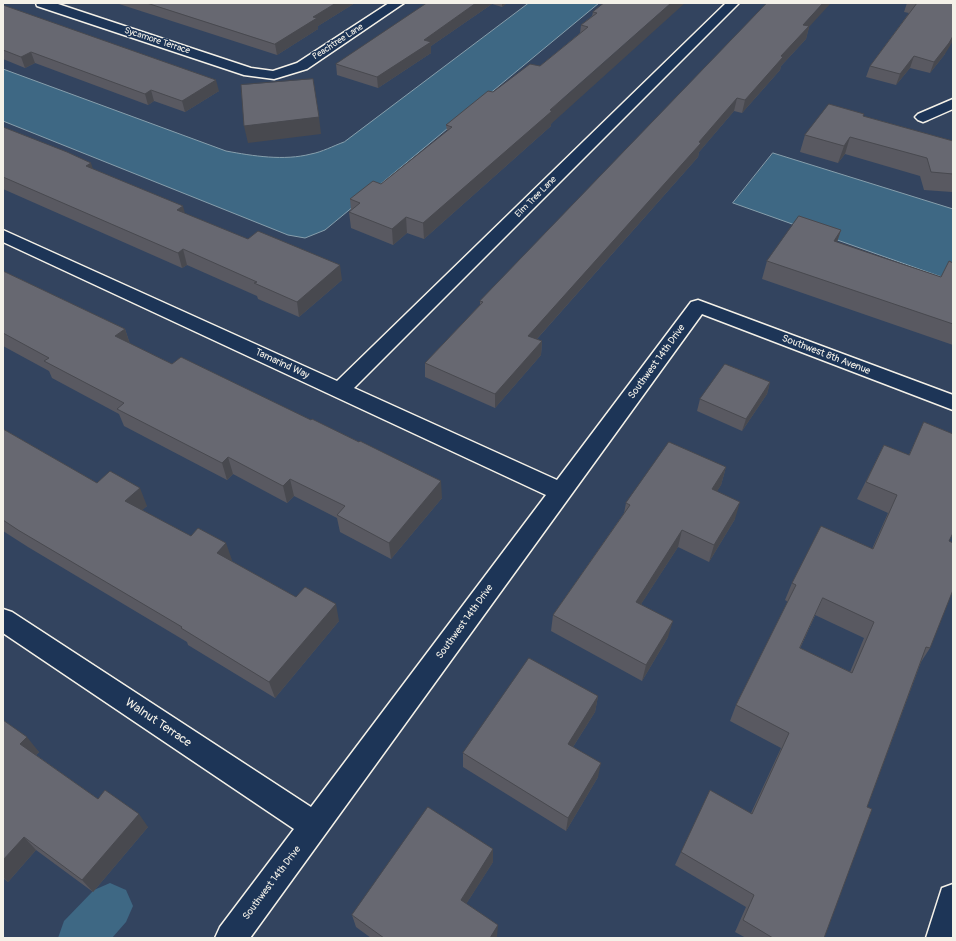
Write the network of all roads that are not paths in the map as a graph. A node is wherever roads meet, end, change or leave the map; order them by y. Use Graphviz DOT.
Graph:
graph roads {
  1 [pos="42,3"];
  2 [pos="398,3"];
  3 [pos="733,3"];
  4 [pos="274,75"];
  5 [pos="953,103"];
  6 [pos="923,117"];
  7 [pos="3,235"];
  8 [pos="698,306"];
  9 [pos="340,390"];
  10 [pos="953,402"];
  11 [pos="561,492"];
  12 [pos="3,620"];
  13 [pos="314,826"];
  14 [pos="953,899"];
  15 [pos="231,938"];
  16 [pos="942,938"];
  1 -- 4 [label="street, Sycamore Terrace"];
  2 -- 4 [label="street, Peachtree Lane"];
  3 -- 9 [label="street, Elm Tree Lane"];
  5 -- 6 [label="street"];
  7 -- 9 [label="street, Tamarind Way"];
  8 -- 10 [label="street, Southwest 8th Avenue"];
  8 -- 11 [label="street, Southwest 14th Drive"];
  9 -- 11 [label="street, Tamarind Way"];
  11 -- 13 [label="street, Southwest 14th Drive"];
  12 -- 13 [label="street, Walnut Terrace"];
  13 -- 15 [label="street, Southwest 14th Drive"];
  14 -- 16 [label="street"];
}
